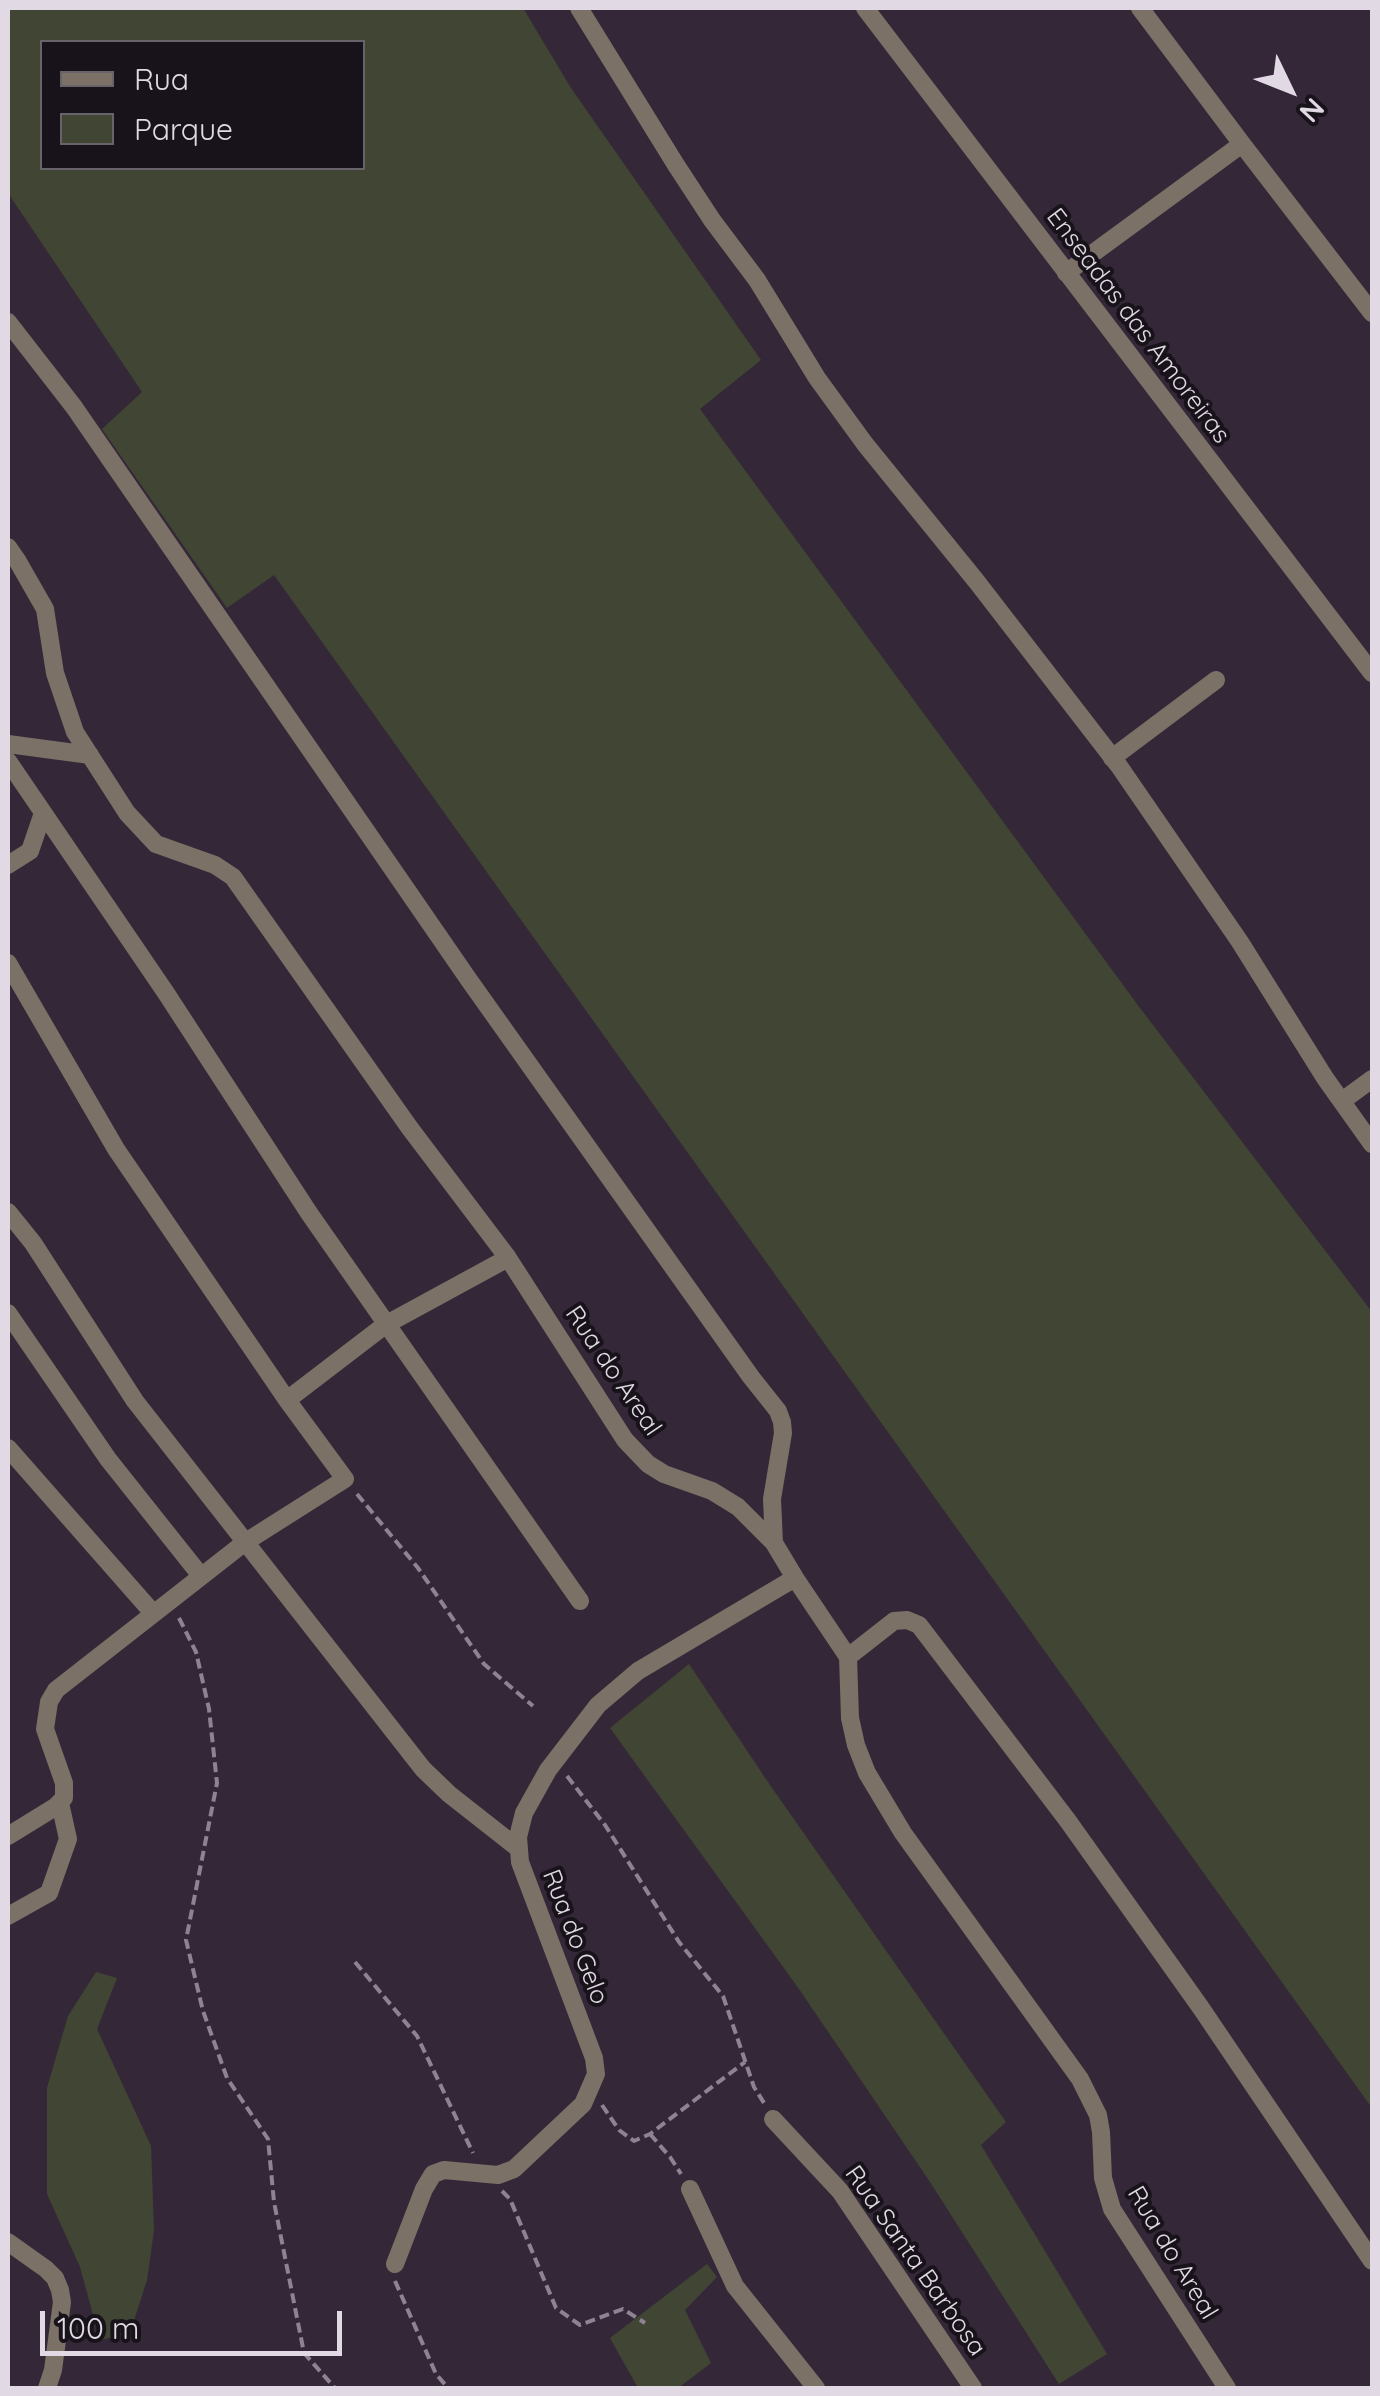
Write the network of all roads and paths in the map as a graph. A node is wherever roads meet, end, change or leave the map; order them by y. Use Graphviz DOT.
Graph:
graph roads {
  1 [pos="579,8"];
  2 [pos="866,8"];
  3 [pos="1140,8"];
  4 [pos="1242,144"];
  5 [pos="1066,273"];
  6 [pos="1372,313"];
  7 [pos="8,322"];
  8 [pos="8,547"];
  9 [pos="1372,673"];
  10 [pos="1216,680"];
  11 [pos="8,744"];
  12 [pos="90,755"];
  13 [pos="1112,758"];
  14 [pos="8,761"];
  15 [pos="43,813"];
  16 [pos="8,865"];
  17 [pos="8,963"];
  18 [pos="1372,1079"];
  19 [pos="1342,1102"];
  20 [pos="1372,1144"];
  21 [pos="8,1212"];
  22 [pos="508,1258"];
  23 [pos="8,1313"];
  24 [pos="386,1325"];
  25 [pos="288,1400"];
  26 [pos="8,1448"];
  27 [pos="344,1479"];
  28 [pos="244,1543"];
  29 [pos="774,1543"];
  30 [pos="201,1576"];
  31 [pos="794,1578"];
  32 [pos="169,1601"];
  33 [pos="580,1601"];
  34 [pos="153,1613"];
  35 [pos="848,1657"];
  36 [pos="534,1706"];
  37 [pos="554,1760"];
  38 [pos="60,1803"];
  39 [pos="8,1836"];
  40 [pos="519,1849"];
  41 [pos="8,1916"];
  42 [pos="746,2062"];
  43 [pos="591,2088"];
  44 [pos="773,2119"];
  45 [pos="650,2134"];
  46 [pos="690,2189"];
  47 [pos="8,2242"];
  48 [pos="1372,2260"];
  49 [pos="395,2264"];
  50 [pos="47,2388"];
  51 [pos="335,2388"];
  52 [pos="448,2388"];
  53 [pos="816,2388"];
  54 [pos="973,2388"];
  55 [pos="1227,2388"];
  1 -- 13 [label="street"];
  2 -- 5 [label="street, Enseadas das Amoreiras"];
  3 -- 4 [label="street"];
  4 -- 5 [label="street"];
  4 -- 6 [label="street"];
  5 -- 9 [label="street, Enseadas das Amoreiras"];
  7 -- 29 [label="street"];
  8 -- 12 [label="street, Rua do Areal"];
  10 -- 13 [label="street"];
  11 -- 12 [label="street"];
  12 -- 22 [label="street, Rua do Areal"];
  13 -- 19 [label="street"];
  14 -- 15 [label="street"];
  15 -- 16 [label="street"];
  15 -- 24 [label="street"];
  17 -- 25 [label="street"];
  18 -- 19 [label="street"];
  19 -- 20 [label="street"];
  21 -- 28 [label="street"];
  22 -- 24 [label="street"];
  22 -- 29 [label="street, Rua do Areal"];
  23 -- 30 [label="street"];
  24 -- 25 [label="street"];
  24 -- 33 [label="street"];
  25 -- 27 [label="street"];
  26 -- 34 [label="street"];
  27 -- 28 [label="street"];
  27 -- 36 [label="path"];
  28 -- 30 [label="street"];
  28 -- 40 [label="street"];
  29 -- 31 [label="street, Rua do Areal"];
  30 -- 32 [label="street"];
  31 -- 35 [label="street, Rua do Areal"];
  31 -- 37 [label="street, Rua do Gelo"];
  32 -- 34 [label="street"];
  32 -- 51 [label="path"];
  34 -- 38 [label="street"];
  35 -- 48 [label="street"];
  35 -- 55 [label="street, Rua do Areal"];
  37 -- 40 [label="street, Rua do Gelo"];
  37 -- 42 [label="path"];
  38 -- 39 [label="street"];
  38 -- 41 [label="street"];
  40 -- 43 [label="street, Rua do Gelo"];
  42 -- 44 [label="path"];
  42 -- 45 [label="path"];
  43 -- 45 [label="path"];
  43 -- 49 [label="street"];
  44 -- 54 [label="street, Rua Santa Barbosa"];
  45 -- 46 [label="path"];
  46 -- 53 [label="street"];
  47 -- 50 [label="street"];
  49 -- 52 [label="path"];
}
